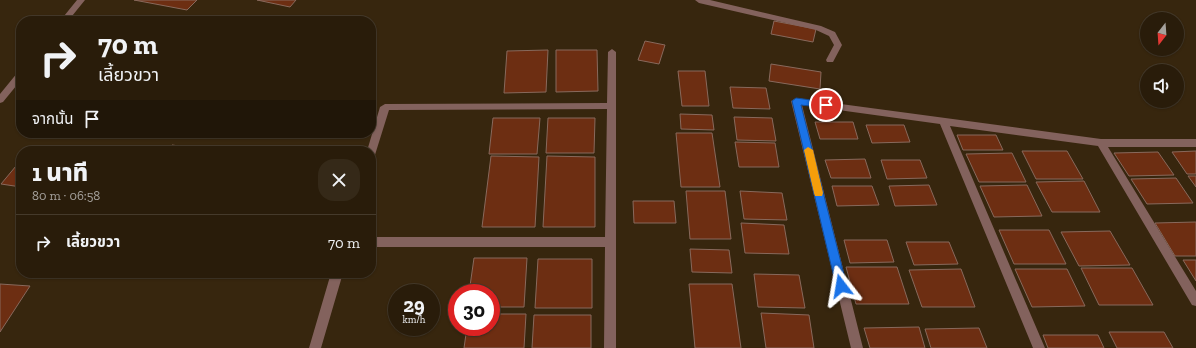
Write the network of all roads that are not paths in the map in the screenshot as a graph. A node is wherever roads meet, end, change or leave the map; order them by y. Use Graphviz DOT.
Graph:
graph roads {
  1 [pos="81,0"];
  2 [pos="699,0"];
  3 [pos="68,16"];
  4 [pos="612,52"];
  5 [pos="830,60"];
  6 [pos="16,80"];
  7 [pos="0,100"];
  8 [pos="611,106"];
  9 [pos="944,122"];
  10 [pos="376,138"];
  11 [pos="1101,143"];
  12 [pos="1196,143"];
  13 [pos="376,242"];
  14 [pos="610,242"];
  15 [pos="336,278"];
  16 [pos="1196,300"];
  17 [pos="315,348"];
  18 [pos="610,348"];
  19 [pos="856,348"];
  20 [pos="1039,348"];
  1 -- 3 [label="street"];
  2 -- 5 [label="street"];
  4 -- 8 [label="street"];
  6 -- 7 [label="street"];
  8 -- 10 [label="street"];
  8 -- 14 [label="street"];
  9 -- 11 [label="street"];
  9 -- 19 [label="street"];
  9 -- 20 [label="street"];
  11 -- 12 [label="street"];
  11 -- 16 [label="street"];
  13 -- 14 [label="street"];
  14 -- 18 [label="street"];
  15 -- 17 [label="street"];
}
